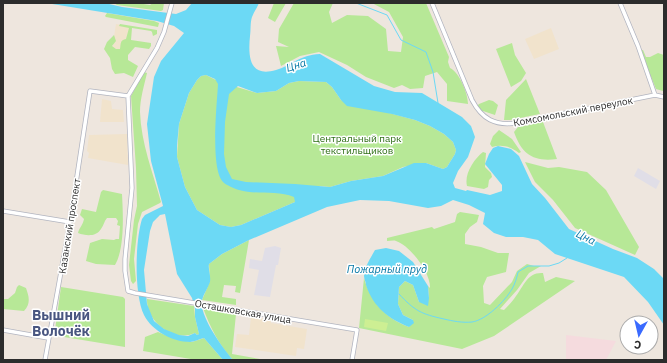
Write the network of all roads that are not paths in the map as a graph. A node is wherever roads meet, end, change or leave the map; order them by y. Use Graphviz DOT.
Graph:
graph roads {
  1 [pos="172,3"];
  2 [pos="432,3"];
  3 [pos="620,3"];
  4 [pos="654,94"];
  5 [pos="128,96"];
  6 [pos="664,97"];
  7 [pos="3,211"];
  8 [pos="70,222"];
  9 [pos="3,330"];
  10 [pos="48,338"];
  11 [pos="45,360"];
  12 [pos="352,360"];
  1 -- 5 [label="street"];
  2 -- 4 [label="street, Комсомольский переулок"];
  3 -- 4 [label="street"];
  4 -- 6 [label="street"];
  5 -- 8 [label="street, Казанский проспект"];
  5 -- 12 [label="street, Осташковская улица"];
  7 -- 8 [label="street"];
  8 -- 10 [label="street, Казанский проспект"];
  9 -- 10 [label="street"];
  10 -- 11 [label="street, Казанский проспект"];
}
